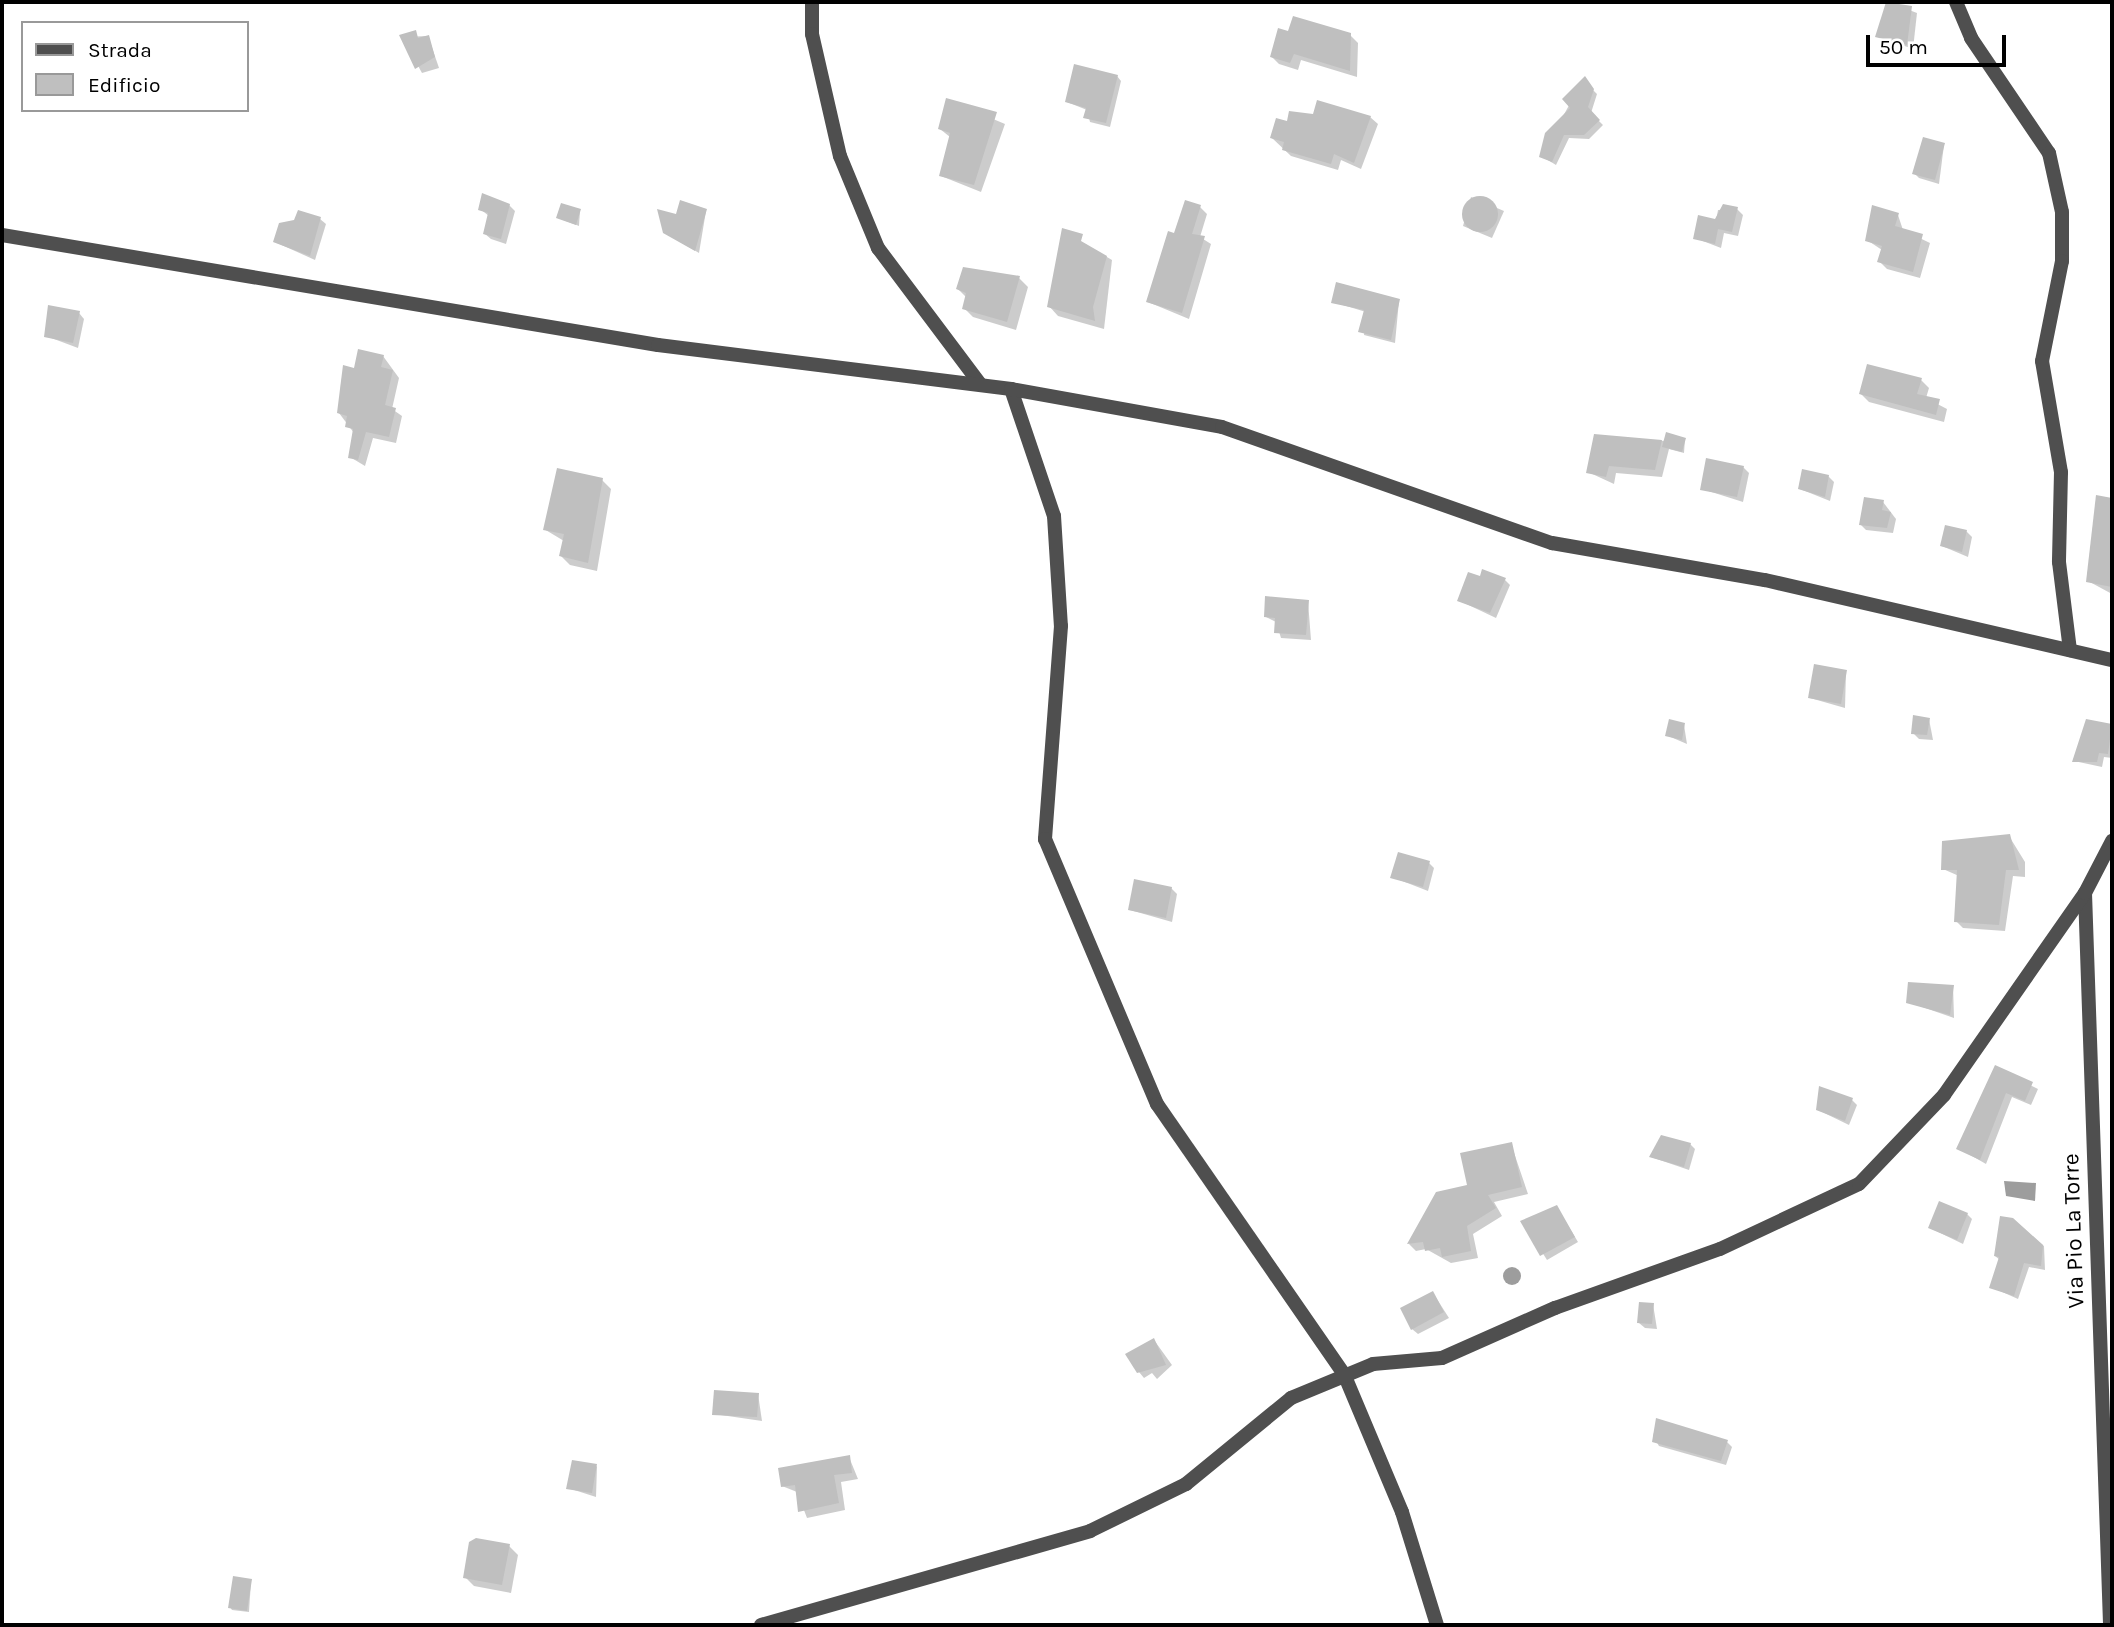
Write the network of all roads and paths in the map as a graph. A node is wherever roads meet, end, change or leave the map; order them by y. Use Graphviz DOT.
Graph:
graph roads {
  1 [pos="812,2"];
  2 [pos="1956,2"];
  3 [pos="2,235"];
  4 [pos="981,385"];
  5 [pos="1012,389"];
  6 [pos="2070,650"];
  7 [pos="2112,660"];
  8 [pos="2112,841"];
  9 [pos="2085,893"];
  10 [pos="1344,1374"];
  11 [pos="761,1625"];
  12 [pos="1437,1625"];
  13 [pos="2110,1625"];
  1 -- 4 [label="street"];
  2 -- 6 [label="street"];
  3 -- 4 [label="street"];
  4 -- 5 [label="street"];
  5 -- 6 [label="street"];
  5 -- 10 [label="street"];
  6 -- 7 [label="street"];
  8 -- 9 [label="street, Via Pio La Torre"];
  9 -- 10 [label="street"];
  9 -- 13 [label="street, Via Pio La Torre"];
  10 -- 11 [label="street"];
  10 -- 12 [label="street"];
}
